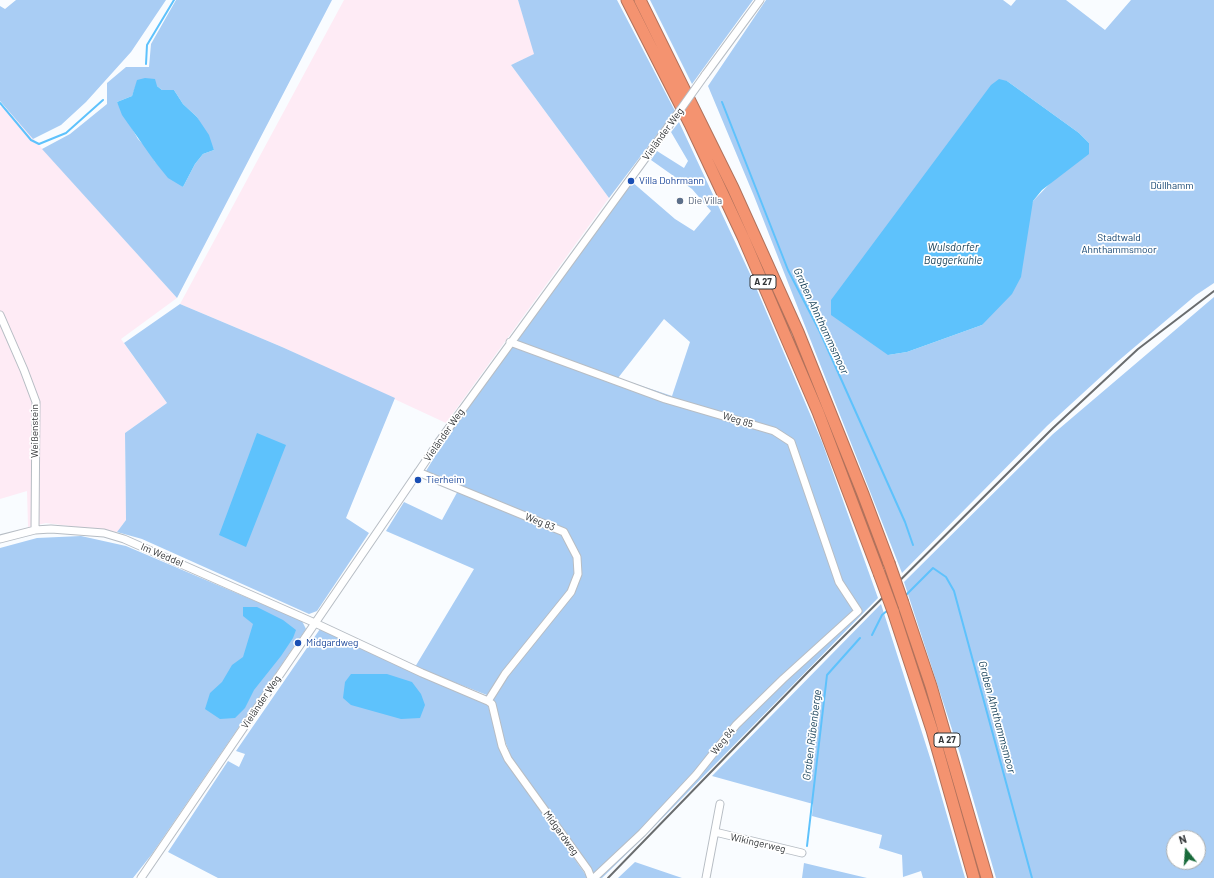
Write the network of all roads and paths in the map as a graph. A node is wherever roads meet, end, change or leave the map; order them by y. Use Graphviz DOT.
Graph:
graph roads {
  1 [pos="627,0"];
  2 [pos="640,0"];
  3 [pos="760,0"];
  4 [pos="0,315"];
  5 [pos="510,342"];
  6 [pos="418,472"];
  7 [pos="35,530"];
  8 [pos="0,539"];
  9 [pos="858,611"];
  10 [pos="315,623"];
  11 [pos="488,701"];
  12 [pos="720,804"];
  13 [pos="715,832"];
  14 [pos="802,853"];
  15 [pos="141,878"];
  16 [pos="592,878"];
  17 [pos="706,878"];
  18 [pos="974,878"];
  19 [pos="987,878"];
  1 -- 18 [label="highway, A 27, bridge"];
  2 -- 19 [label="highway, A 27, bridge"];
  3 -- 5 [label="street, Vieländer Weg, bridge"];
  4 -- 7 [label="street, Weißenstein"];
  5 -- 6 [label="street, Vieländer Weg"];
  5 -- 9 [label="street, Weg 85"];
  6 -- 10 [label="street, Vieländer Weg"];
  6 -- 11 [label="street, Weg 83"];
  7 -- 8 [label="street, Im Weddel"];
  7 -- 10 [label="street, Im Weddel"];
  9 -- 16 [label="street, Weg 84"];
  10 -- 11 [label="street"];
  10 -- 15 [label="street, Vieländer Weg"];
  11 -- 16 [label="street, Midgardweg"];
  12 -- 13 [label="street"];
  13 -- 14 [label="street, Wikingerweg"];
  13 -- 17 [label="street"];
}
